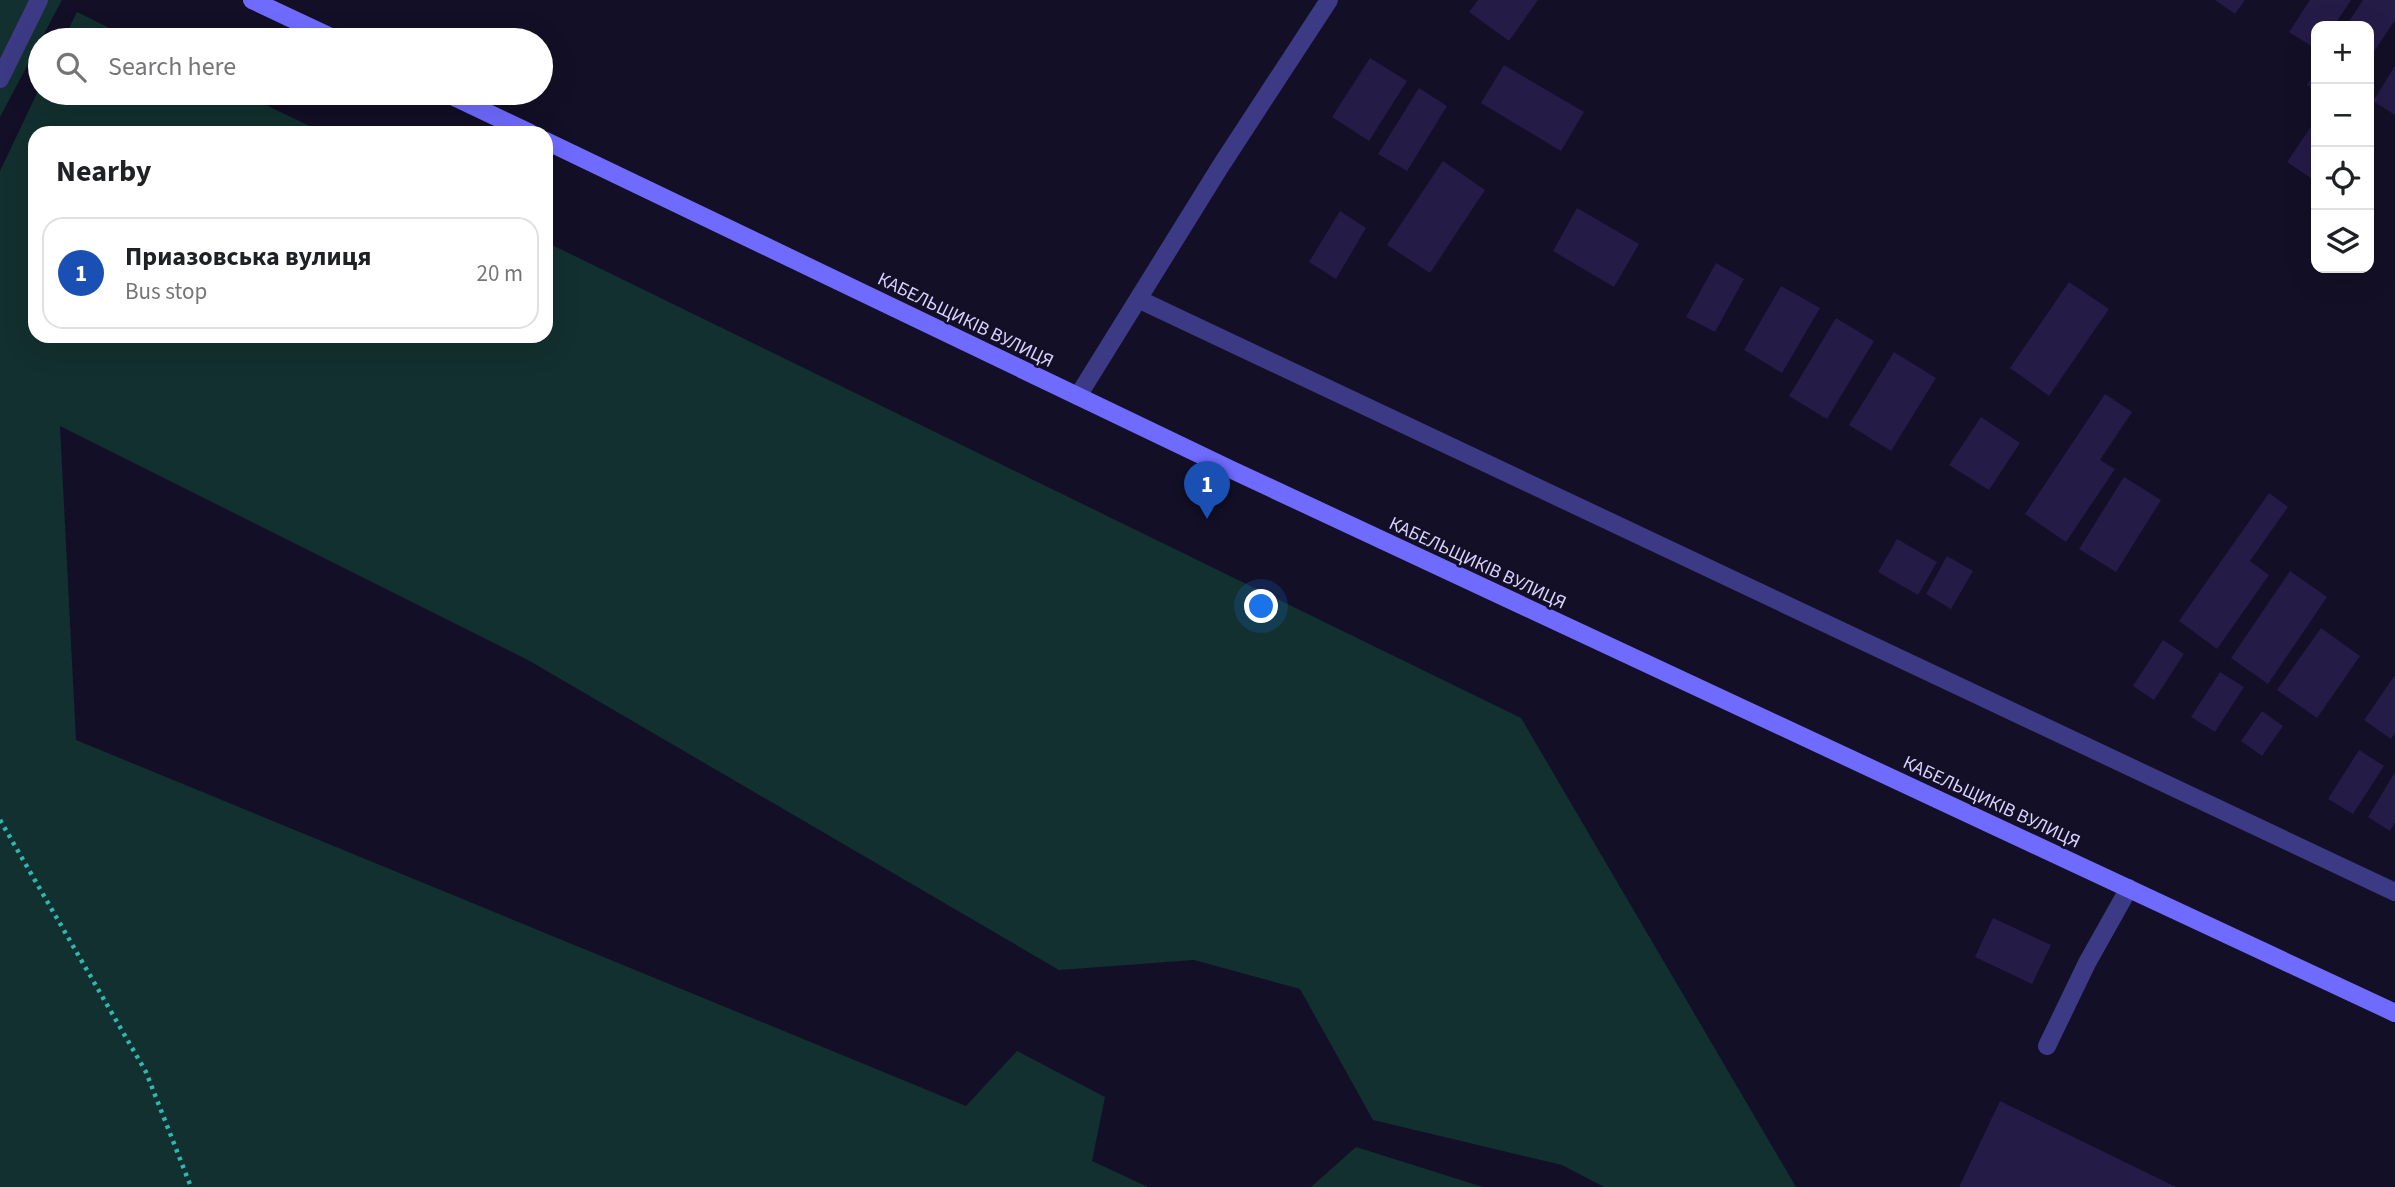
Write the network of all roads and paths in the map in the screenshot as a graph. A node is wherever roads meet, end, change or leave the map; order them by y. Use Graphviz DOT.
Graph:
graph roads {
  1 [pos="39,0"];
  2 [pos="253,0"];
  3 [pos="1329,0"];
  4 [pos="312,28"];
  5 [pos="0,79"];
  6 [pos="471,105"];
  7 [pos="515,126"];
  8 [pos="553,144"];
  9 [pos="1138,299"];
  10 [pos="1078,396"];
  11 [pos="0,820"];
  12 [pos="2129,888"];
  13 [pos="2395,892"];
  14 [pos="2395,1013"];
  15 [pos="2047,1046"];
  16 [pos="191,1187"];
  1 -- 5 [label="street"];
  2 -- 4 [label="street"];
  3 -- 9 [label="street"];
  6 -- 7 [label="street"];
  8 -- 10 [label="street, КАБЕЛЬЩИКІВ ВУЛИЦЯ"];
  9 -- 10 [label="street"];
  9 -- 13 [label="street"];
  10 -- 12 [label="street, КАБЕЛЬЩИКІВ ВУЛИЦЯ"];
  11 -- 16 [label="path"];
  12 -- 14 [label="street, КАБЕЛЬЩИКІВ ВУЛИЦЯ"];
  12 -- 15 [label="street"];
}
